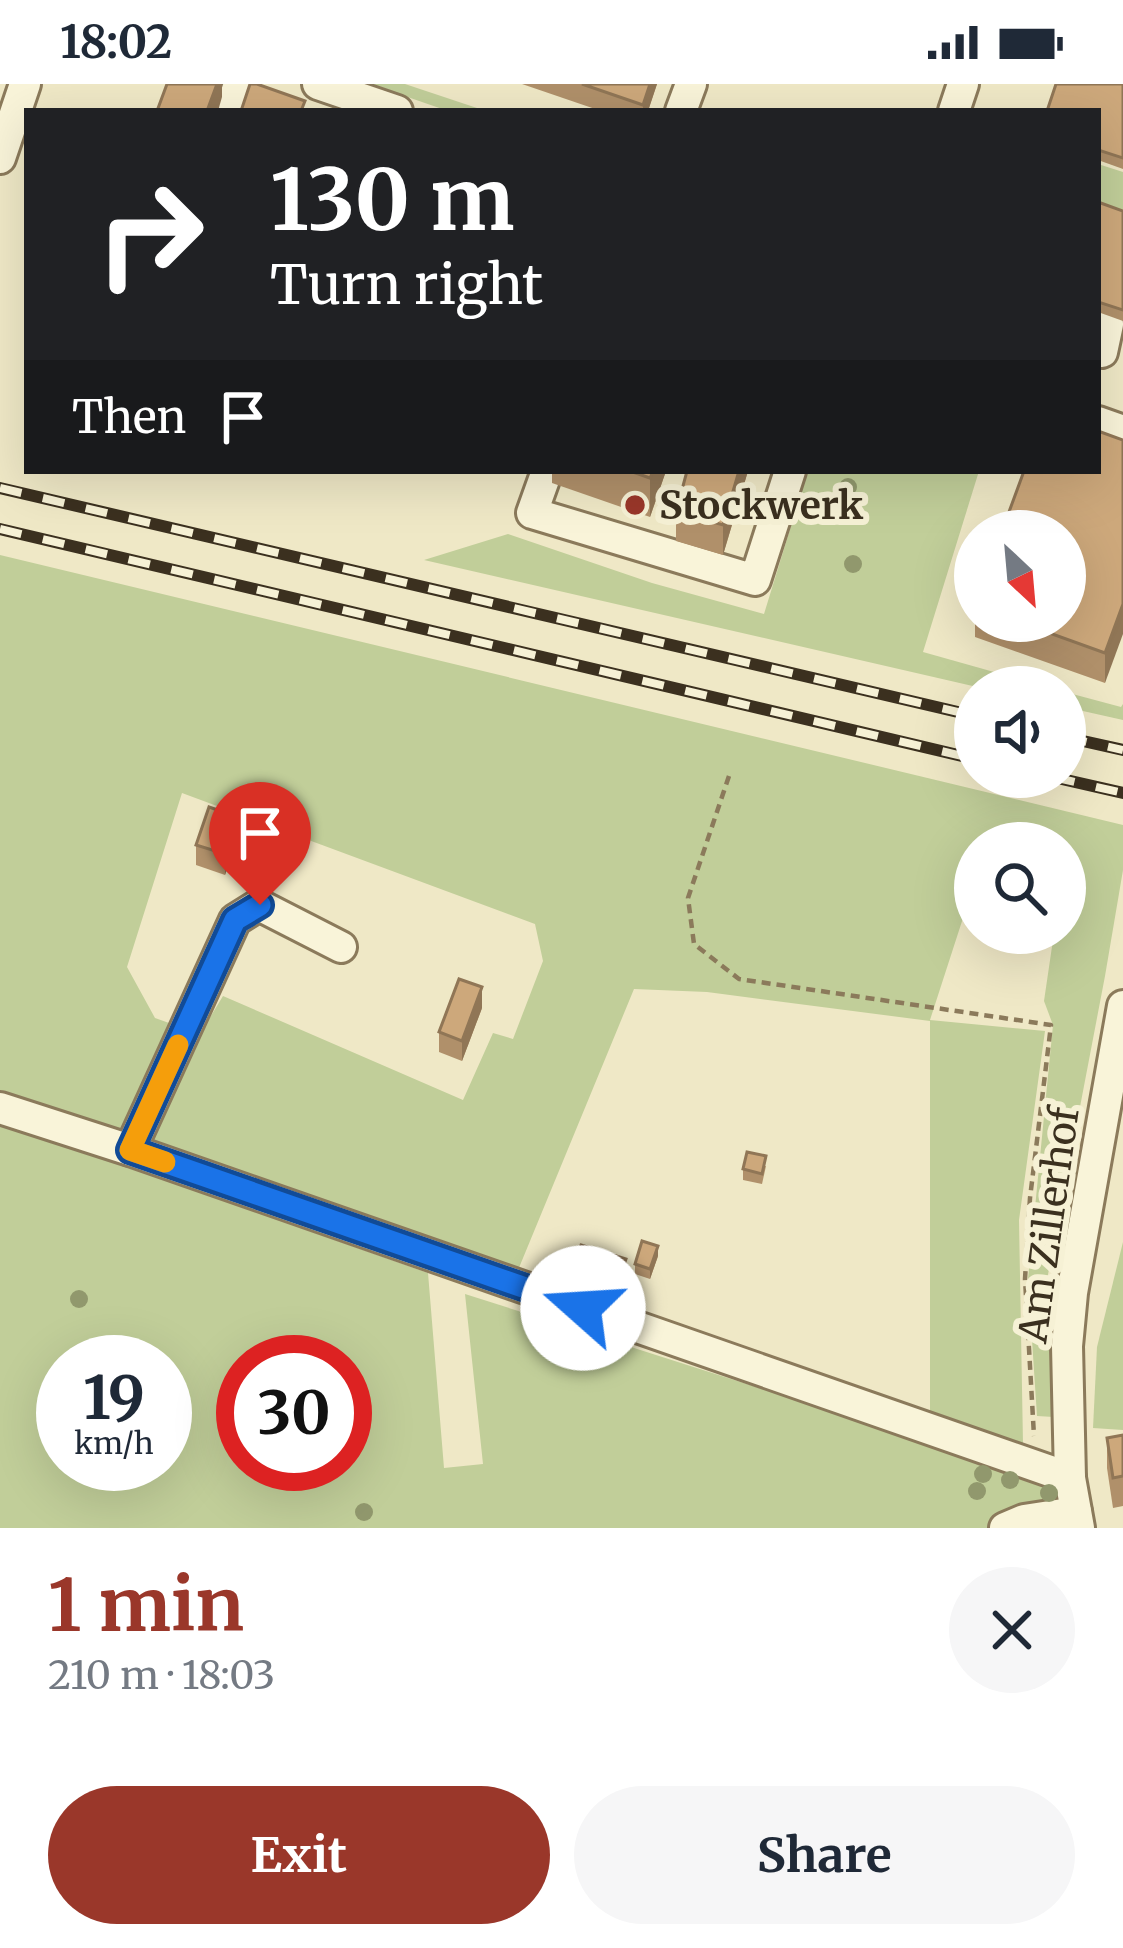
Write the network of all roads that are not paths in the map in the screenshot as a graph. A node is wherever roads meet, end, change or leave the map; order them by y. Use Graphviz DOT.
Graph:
graph roads {
  1 [pos="25,84"];
  2 [pos="328,95"];
  3 [pos="384,108"];
  4 [pos="0,158"];
  5 [pos="1101,322"];
  6 [pos="1108,354"];
  7 [pos="546,474"];
  8 [pos="789,474"];
  9 [pos="341,946"];
  10 [pos="1123,1006"];
  11 [pos="0,1108"];
  12 [pos="130,1150"];
  13 [pos="1070,1478"];
  14 [pos="1078,1520"];
  15 [pos="1005,1528"];
  1 -- 4 [label="street"];
  2 -- 3 [label="street"];
  5 -- 6 [label="street"];
  7 -- 8 [label="street"];
  9 -- 12 [label="street"];
  10 -- 13 [label="street, Am Zillerhof"];
  11 -- 12 [label="street"];
  12 -- 13 [label="street"];
  13 -- 14 [label="street, Am Zillerhof"];
  14 -- 15 [label="street"];
}
